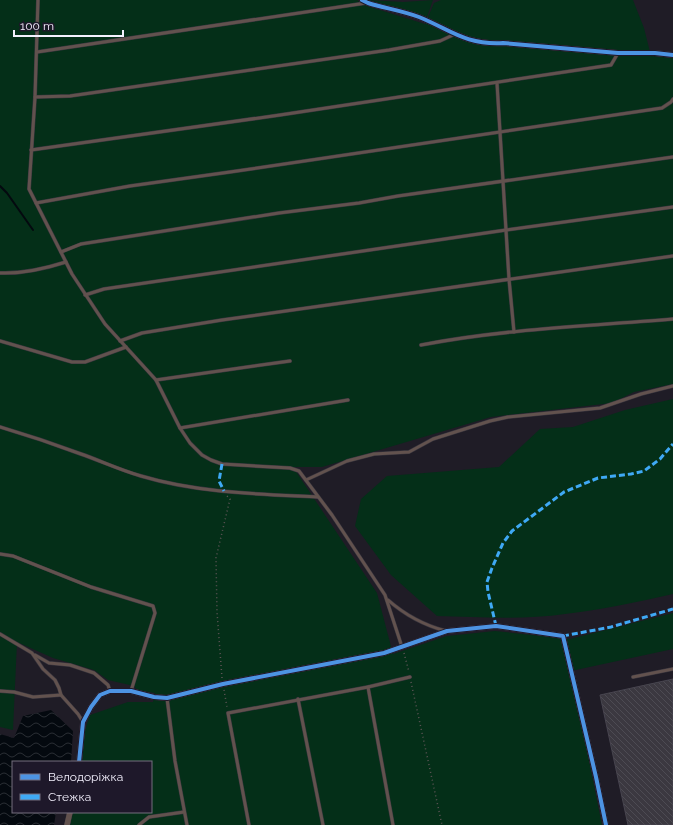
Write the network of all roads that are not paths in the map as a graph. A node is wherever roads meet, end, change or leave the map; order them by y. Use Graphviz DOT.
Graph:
graph roads {
  1 [pos="38,0"];
  2 [pos="365,2"];
  3 [pos="453,35"];
  4 [pos="36,52"];
  5 [pos="618,53"];
  6 [pos="673,55"];
  7 [pos="497,83"];
  8 [pos="35,97"];
  9 [pos="673,99"];
  10 [pos="500,132"];
  11 [pos="31,150"];
  12 [pos="673,157"];
  13 [pos="503,181"];
  14 [pos="36,203"];
  15 [pos="673,208"];
  16 [pos="506,230"];
  17 [pos="61,252"];
  18 [pos="673,256"];
  19 [pos="66,262"];
  20 [pos="0,273"];
  21 [pos="509,279"];
  22 [pos="85,295"];
  23 [pos="673,319"];
  24 [pos="514,332"];
  25 [pos="0,341"];
  26 [pos="120,341"];
  27 [pos="421,345"];
  28 [pos="126,347"];
  29 [pos="290,361"];
  30 [pos="156,380"];
  31 [pos="673,386"];
  32 [pos="348,400"];
  33 [pos="0,427"];
  34 [pos="180,428"];
  35 [pos="306,480"];
  36 [pos="318,497"];
  37 [pos="0,554"];
  38 [pos="386,599"];
  39 [pos="447,631"];
  40 [pos="0,634"];
  41 [pos="402,647"];
  42 [pos="32,653"];
  43 [pos="673,669"];
  44 [pos="633,677"];
  45 [pos="410,678"];
  46 [pos="368,687"];
  47 [pos="110,690"];
  48 [pos="0,691"];
  49 [pos="131,691"];
  50 [pos="61,695"];
  51 [pos="167,698"];
  52 [pos="298,699"];
  53 [pos="83,722"];
  54 [pos="79,761"];
  55 [pos="184,812"];
  56 [pos="70,813"];
  57 [pos="67,825"];
  58 [pos="139,825"];
  59 [pos="187,825"];
  60 [pos="249,825"];
  61 [pos="323,825"];
  62 [pos="393,825"];
  63 [pos="606,825"];
  1 -- 4 [label="lane"];
  2 -- 3 [label="street"];
  2 -- 4 [label="lane"];
  3 -- 5 [label="street"];
  3 -- 8 [label="lane"];
  4 -- 8 [label="lane"];
  5 -- 6 [label="street"];
  5 -- 7 [label="lane"];
  7 -- 10 [label="lane"];
  7 -- 11 [label="lane"];
  8 -- 11 [label="lane"];
  9 -- 10 [label="lane"];
  10 -- 13 [label="lane"];
  10 -- 14 [label="lane"];
  11 -- 14 [label="lane"];
  12 -- 13 [label="lane"];
  13 -- 16 [label="lane"];
  13 -- 17 [label="lane"];
  14 -- 17 [label="lane"];
  15 -- 16 [label="lane"];
  16 -- 21 [label="lane"];
  16 -- 22 [label="lane"];
  17 -- 19 [label="lane"];
  18 -- 21 [label="lane"];
  19 -- 20 [label="lane"];
  19 -- 22 [label="lane"];
  21 -- 24 [label="lane"];
  21 -- 26 [label="lane"];
  22 -- 26 [label="lane"];
  23 -- 24 [label="lane"];
  24 -- 27 [label="lane"];
  25 -- 28 [label="lane"];
  26 -- 28 [label="lane"];
  28 -- 30 [label="lane"];
  29 -- 30 [label="lane"];
  30 -- 34 [label="lane"];
  31 -- 35 [label="lane"];
  32 -- 34 [label="lane"];
  33 -- 36 [label="lane"];
  34 -- 35 [label="lane"];
  35 -- 36 [label="lane"];
  36 -- 38 [label="lane"];
  37 -- 49 [label="lane"];
  38 -- 39 [label="lane"];
  38 -- 41 [label="lane"];
  39 -- 41 [label="street"];
  39 -- 63 [label="street"];
  40 -- 42 [label="lane"];
  41 -- 51 [label="street"];
  42 -- 47 [label="lane"];
  42 -- 50 [label="lane"];
  43 -- 44 [label="lane"];
  45 -- 46 [label="lane"];
  46 -- 52 [label="lane"];
  46 -- 62 [label="lane"];
  47 -- 49 [label="street"];
  47 -- 53 [label="street"];
  48 -- 50 [label="lane"];
  49 -- 51 [label="street"];
  50 -- 53 [label="lane"];
  51 -- 55 [label="lane"];
  52 -- 60 [label="lane"];
  52 -- 61 [label="lane"];
  53 -- 54 [label="street"];
  55 -- 58 [label="lane"];
  55 -- 59 [label="lane"];
  56 -- 57 [label="street"];
}
